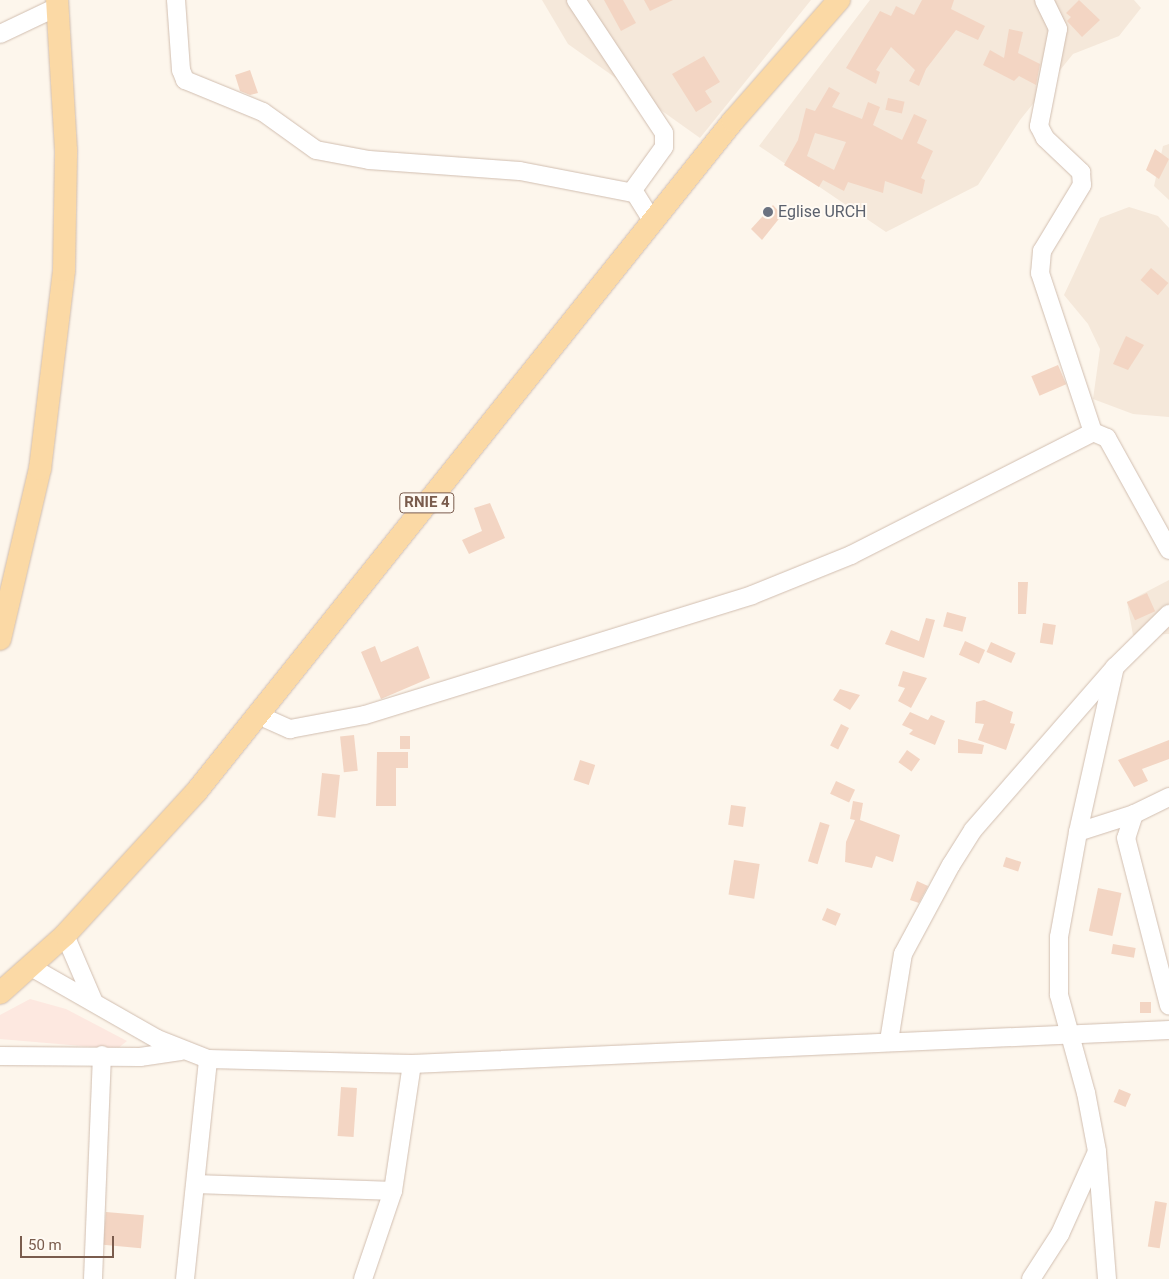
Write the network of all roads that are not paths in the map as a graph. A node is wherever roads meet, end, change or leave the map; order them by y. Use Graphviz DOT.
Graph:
graph roads {
  1 [pos="176,0"];
  2 [pos="576,0"];
  3 [pos="839,0"];
  4 [pos="1044,0"];
  5 [pos="57,4"];
  6 [pos="0,34"];
  7 [pos="634,193"];
  8 [pos="652,222"];
  9 [pos="1093,432"];
  10 [pos="1169,550"];
  11 [pos="1169,614"];
  12 [pos="0,639"];
  13 [pos="1115,667"];
  14 [pos="258,715"];
  15 [pos="1169,797"];
  16 [pos="1134,814"];
  17 [pos="1078,832"];
  18 [pos="65,935"];
  19 [pos="32,967"];
  20 [pos="0,993"];
  21 [pos="93,1000"];
  22 [pos="1169,1006"];
  23 [pos="1169,1030"];
  24 [pos="1072,1035"];
  25 [pos="889,1041"];
  26 [pos="181,1051"];
  27 [pos="102,1055"];
  28 [pos="0,1056"];
  29 [pos="208,1059"];
  30 [pos="412,1064"];
  31 [pos="1097,1151"];
  32 [pos="197,1184"];
  33 [pos="393,1192"];
  34 [pos="93,1279"];
  35 [pos="185,1279"];
  36 [pos="363,1279"];
  37 [pos="1031,1279"];
  38 [pos="1107,1279"];
  1 -- 7 [label="street"];
  2 -- 7 [label="street"];
  3 -- 8 [label="main road, RNIE 4"];
  4 -- 9 [label="street"];
  5 -- 6 [label="street"];
  5 -- 12 [label="main road"];
  7 -- 8 [label="street"];
  8 -- 14 [label="main road, RNIE 4"];
  9 -- 10 [label="street"];
  9 -- 14 [label="street"];
  11 -- 13 [label="street"];
  13 -- 17 [label="street"];
  13 -- 25 [label="street"];
  14 -- 18 [label="main road, RNIE 4"];
  15 -- 16 [label="street"];
  16 -- 17 [label="street"];
  16 -- 22 [label="street"];
  17 -- 24 [label="street"];
  18 -- 19 [label="main road, RNIE 4"];
  18 -- 21 [label="street"];
  19 -- 20 [label="main road, RNIE 4"];
  19 -- 21 [label="street"];
  21 -- 26 [label="street"];
  23 -- 24 [label="street"];
  24 -- 25 [label="street"];
  24 -- 31 [label="street"];
  25 -- 30 [label="street"];
  26 -- 27 [label="street"];
  26 -- 29 [label="street"];
  27 -- 28 [label="street"];
  27 -- 34 [label="street"];
  29 -- 30 [label="street"];
  29 -- 32 [label="street"];
  30 -- 33 [label="street"];
  31 -- 37 [label="street"];
  31 -- 38 [label="street"];
  32 -- 33 [label="street"];
  32 -- 35 [label="street"];
  33 -- 36 [label="street"];
}
